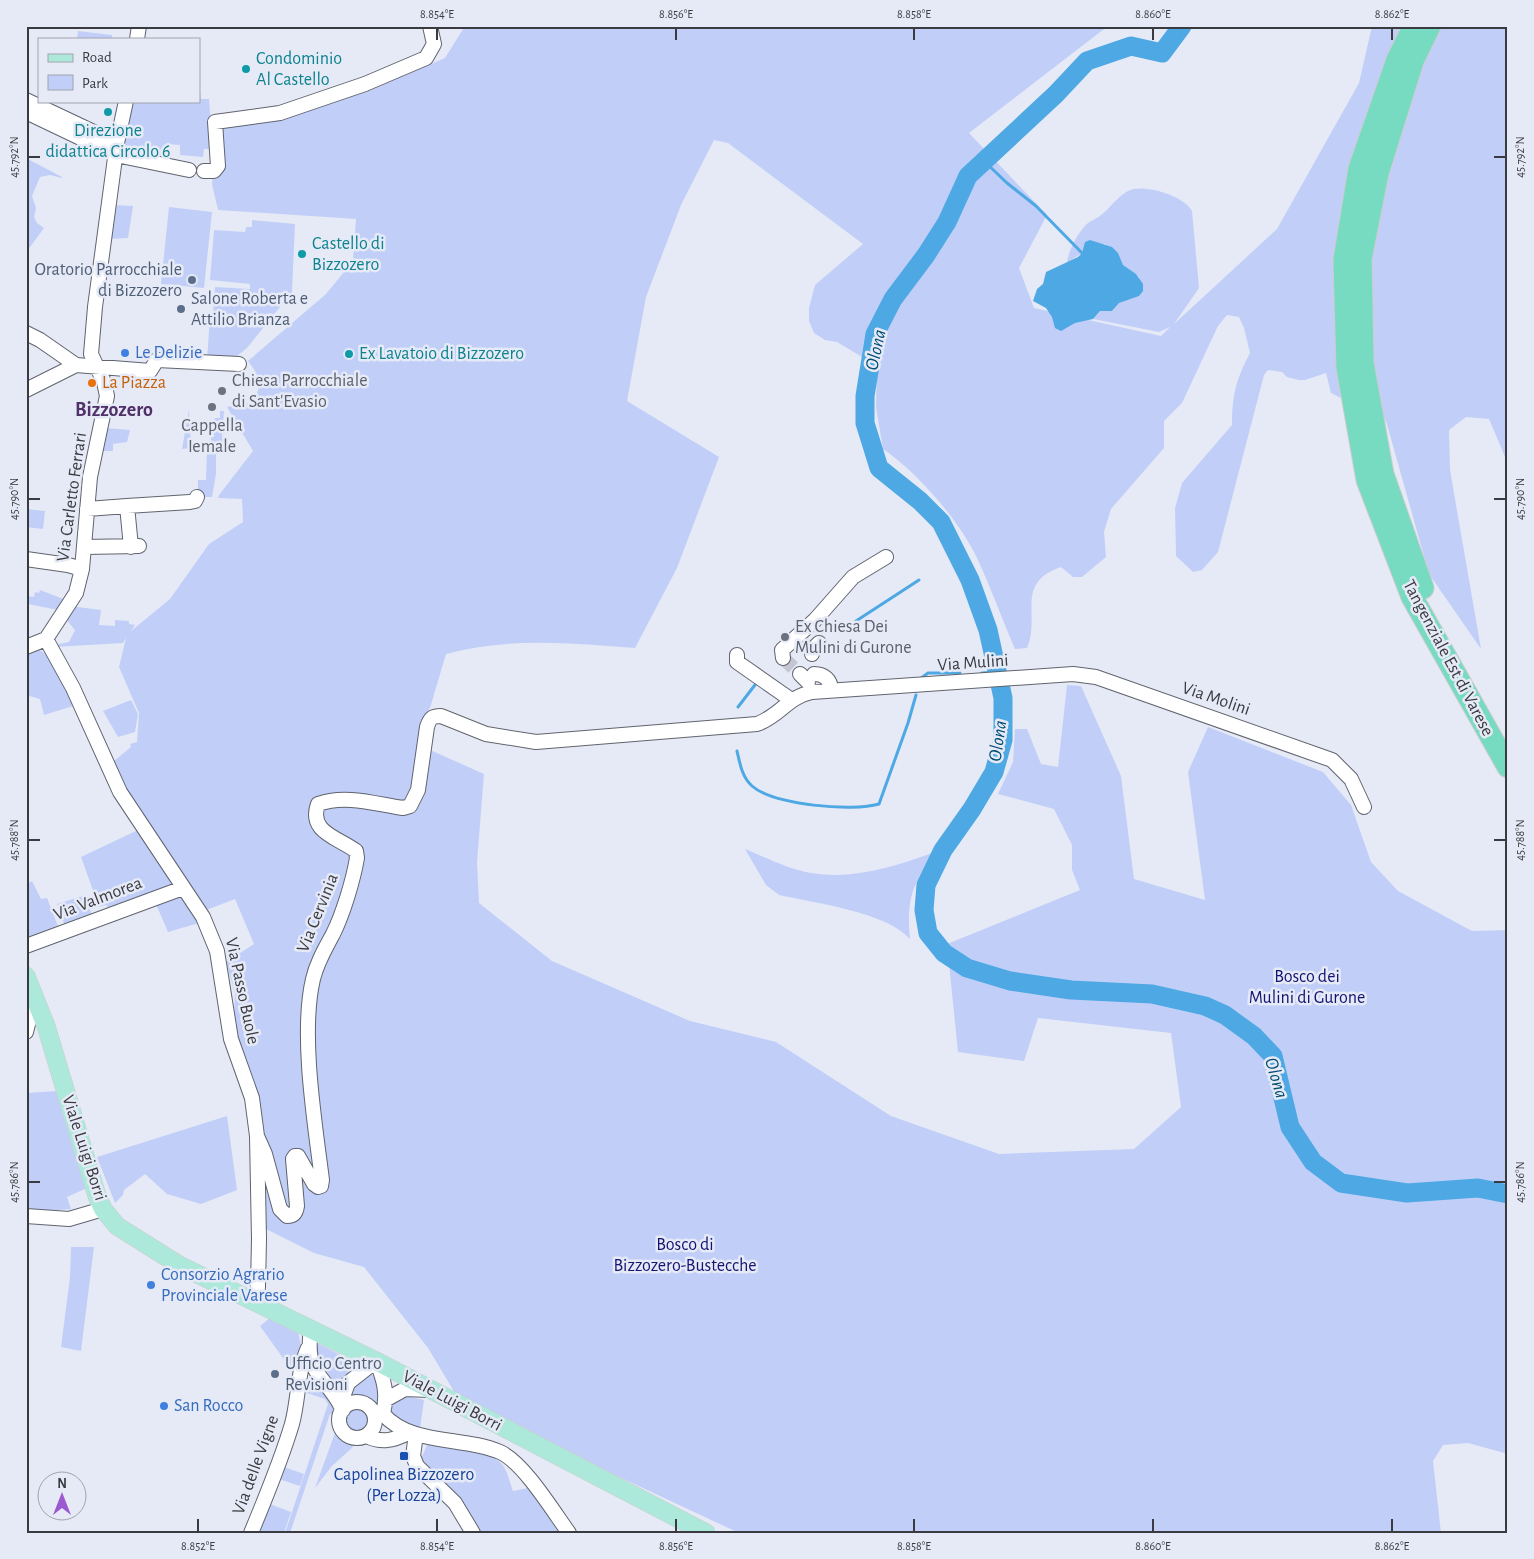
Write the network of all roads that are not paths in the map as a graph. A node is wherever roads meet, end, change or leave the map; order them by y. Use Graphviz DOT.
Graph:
graph roads {
  1 [pos="430,26"];
  2 [pos="1414,26"];
  3 [pos="1430,26"];
  4 [pos="26,100"];
  5 [pos="126,102"];
  6 [pos="26,112"];
  7 [pos="117,149"];
  8 [pos="189,170"];
  9 [pos="204,171"];
  10 [pos="26,333"];
  11 [pos="239,364"];
  12 [pos="76,365"];
  13 [pos="97,368"];
  14 [pos="26,390"];
  15 [pos="197,497"];
  16 [pos="127,506"];
  17 [pos="87,509"];
  18 [pos="84,547"];
  19 [pos="886,557"];
  20 [pos="26,559"];
  21 [pos="82,569"];
  22 [pos="46,639"];
  23 [pos="26,647"];
  24 [pos="737,655"];
  25 [pos="783,658"];
  26 [pos="1028,677"];
  27 [pos="790,699"];
  28 [pos="687,729"];
  29 [pos="1508,738"];
  30 [pos="1508,767"];
  31 [pos="1364,807"];
  32 [pos="183,888"];
  33 [pos="26,946"];
  34 [pos="26,976"];
  35 [pos="38,1006"];
  36 [pos="26,1032"];
  37 [pos="257,1136"];
  38 [pos="103,1210"];
  39 [pos="26,1216"];
  40 [pos="254,1301"];
  41 [pos="311,1329"];
  42 [pos="308,1348"];
  43 [pos="376,1361"];
  44 [pos="314,1372"];
  45 [pos="300,1381"];
  46 [pos="429,1390"];
  47 [pos="387,1399"];
  48 [pos="341,1407"];
  49 [pos="379,1414"];
  50 [pos="412,1433"];
  51 [pos="366,1436"];
  52 [pos="251,1533"];
  53 [pos="472,1533"];
  54 [pos="569,1533"];
  55 [pos="706,1533"];
  1 -- 9 [label="street"];
  2 -- 30 [label="highway, Tangenziale Est di Varese"];
  3 -- 29 [label="highway, Tangenziale Est di Varese"];
  4 -- 7 [label="street"];
  5 -- 7 [label="street, Via Carletto Ferrari"];
  6 -- 7 [label="street"];
  7 -- 8 [label="street"];
  7 -- 13 [label="street, Via Carletto Ferrari"];
  10 -- 12 [label="street"];
  11 -- 13 [label="street"];
  12 -- 13 [label="street"];
  12 -- 14 [label="street"];
  13 -- 17 [label="street, Via Carletto Ferrari"];
  15 -- 16 [label="street"];
  16 -- 17 [label="street"];
  16 -- 18 [label="street"];
  17 -- 18 [label="street, Via Carletto Ferrari"];
  18 -- 21 [label="street, Via Carletto Ferrari"];
  19 -- 25 [label="street"];
  20 -- 21 [label="street"];
  21 -- 22 [label="street, Via Carletto Ferrari"];
  22 -- 23 [label="street"];
  22 -- 32 [label="street, Via Passo Buole"];
  24 -- 27 [label="street"];
  26 -- 27 [label="street, Via Mulini"];
  26 -- 31 [label="street, Via Molini"];
  27 -- 28 [label="street, Via Mulini"];
  28 -- 37 [label="street, Via Cervinia"];
  32 -- 33 [label="street, Via Valmorea"];
  32 -- 37 [label="street, Via Passo Buole"];
  34 -- 35 [label="main road, Viale Luigi Borri"];
  35 -- 36 [label="street"];
  35 -- 38 [label="main road, Viale Luigi Borri"];
  37 -- 40 [label="street, Via Passo Buole"];
  38 -- 39 [label="street"];
  38 -- 40 [label="main road, Viale Luigi Borri"];
  40 -- 41 [label="main road, Viale Luigi Borri"];
  41 -- 42 [label="street"];
  41 -- 43 [label="main road, Viale Luigi Borri"];
  42 -- 44 [label="street"];
  42 -- 45 [label="street, Via delle Vigne"];
  43 -- 46 [label="main road, Viale Luigi Borri"];
  43 -- 47 [label="street"];
  43 -- 48 [label="street"];
  44 -- 45 [label="street"];
  44 -- 48 [label="street"];
  45 -- 52 [label="street, Via delle Vigne"];
  46 -- 47 [label="street"];
  46 -- 55 [label="main road, Viale Luigi Borri"];
  47 -- 49 [label="street"];
  48 -- 49 [label="street"];
  48 -- 51 [label="street"];
  49 -- 50 [label="street"];
  49 -- 51 [label="street"];
  50 -- 51 [label="street"];
  50 -- 53 [label="street"];
  50 -- 54 [label="street"];
}
